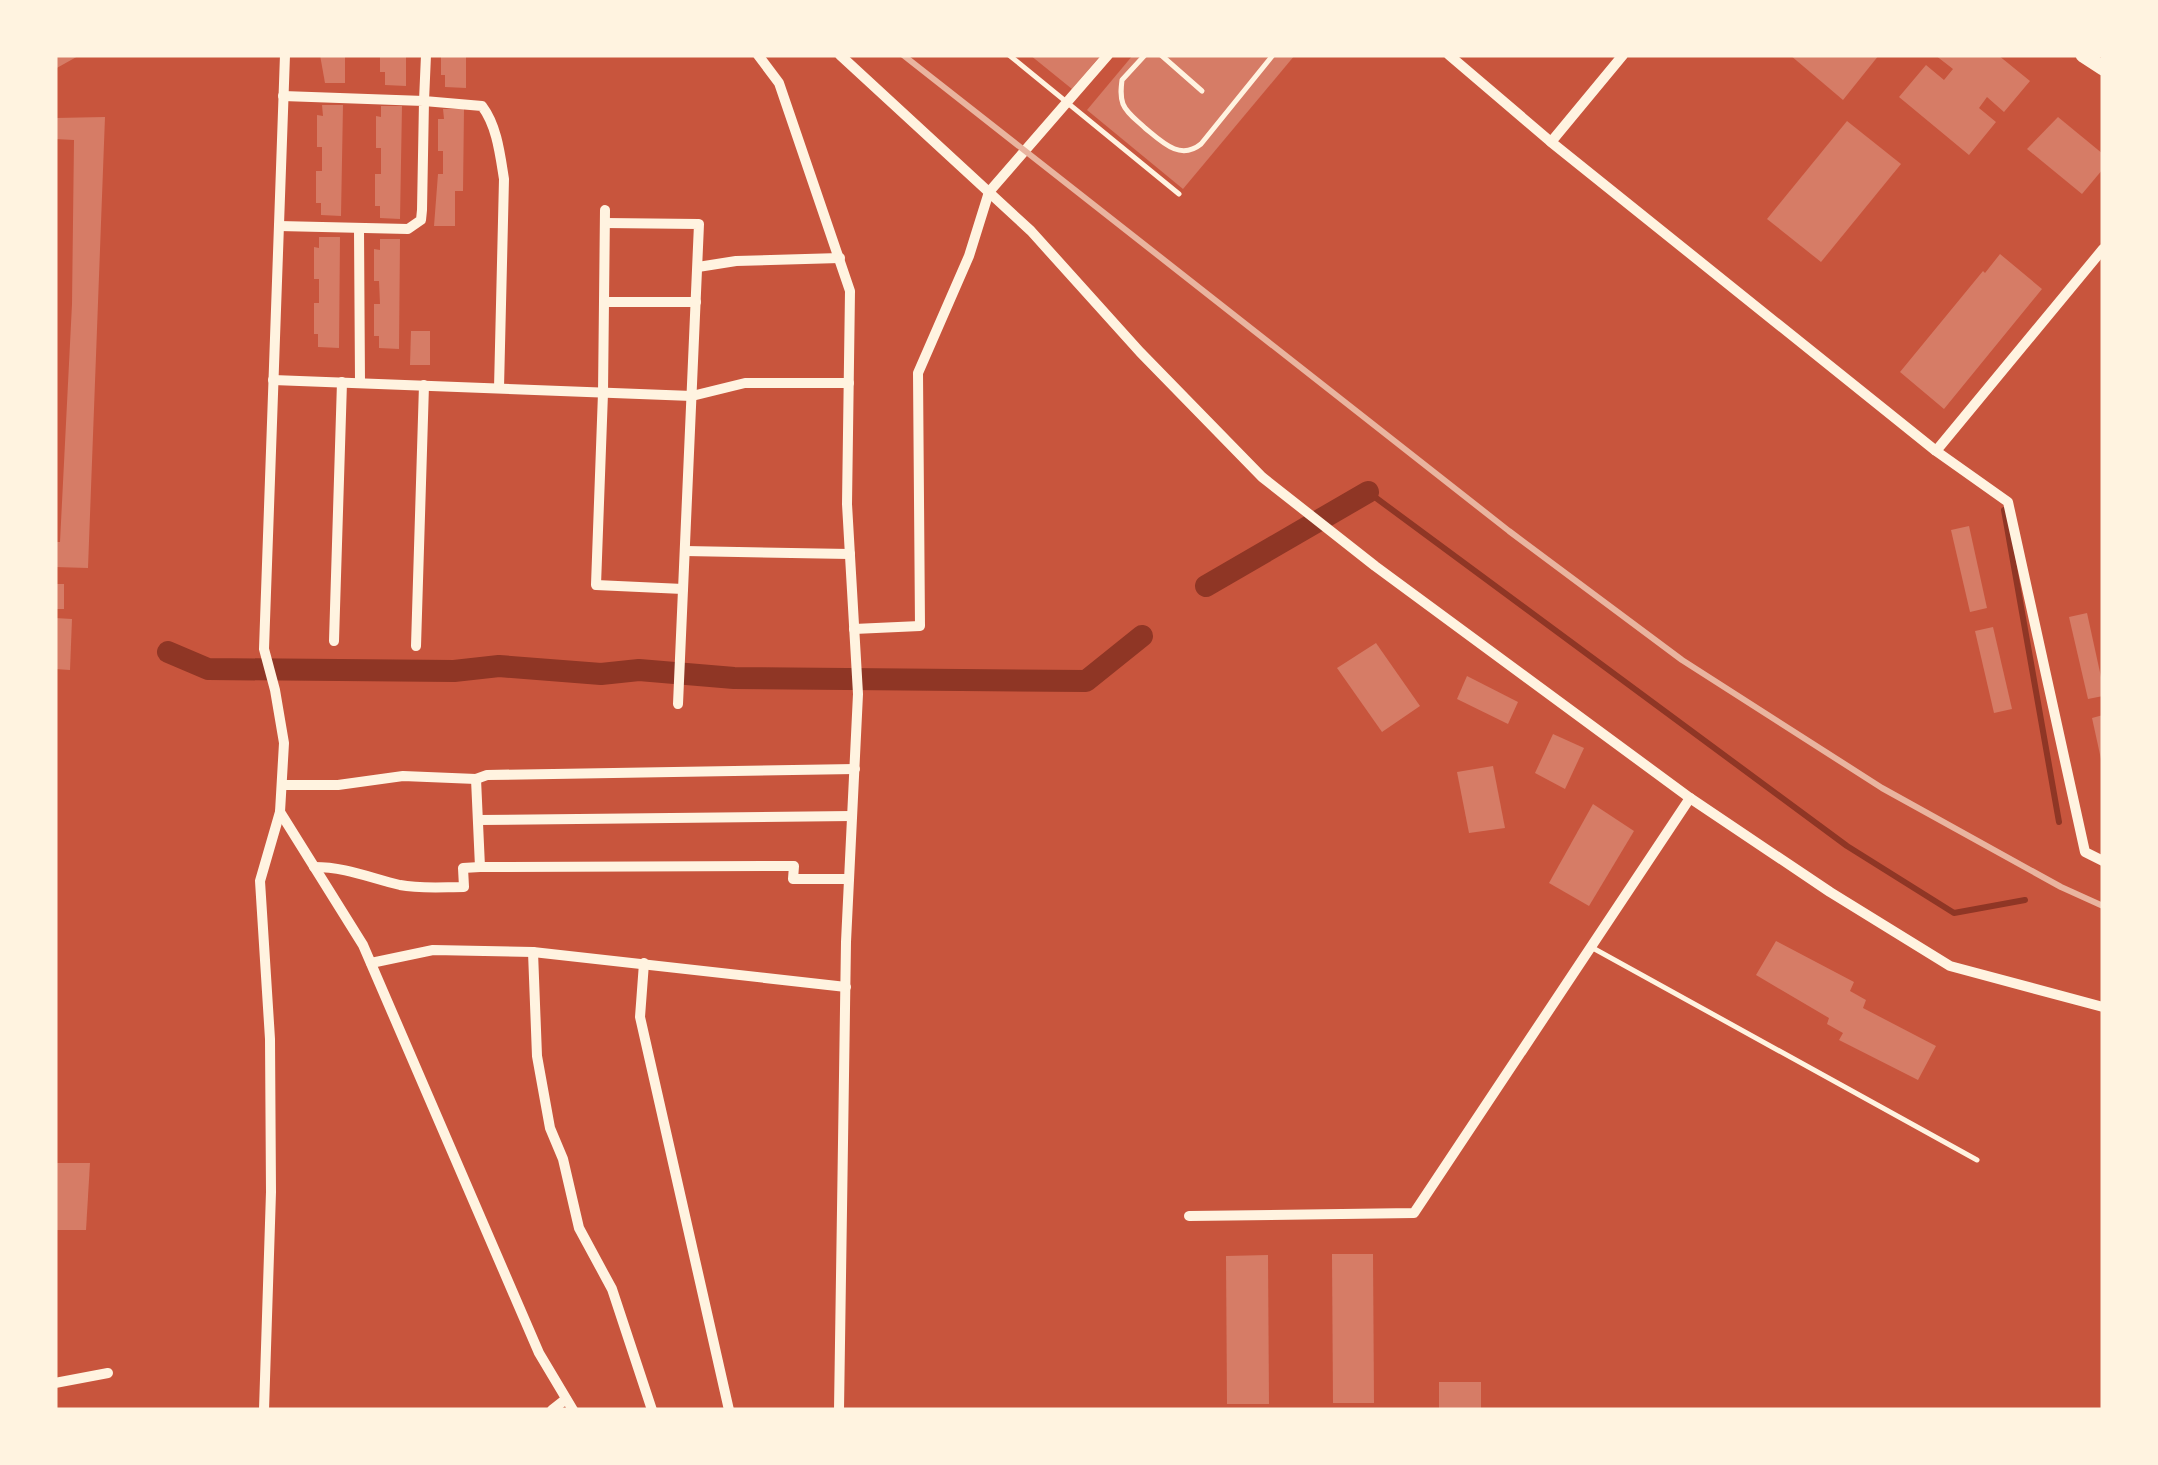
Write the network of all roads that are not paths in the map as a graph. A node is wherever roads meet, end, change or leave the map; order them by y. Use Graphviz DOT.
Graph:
graph roads {
  1 [pos="285,55"];
  2 [pos="426,55"];
  3 [pos="758,55"];
  4 [pos="840,55"];
  5 [pos="1009,55"];
  6 [pos="1108,55"];
  7 [pos="1145,55"];
  8 [pos="1161,55"];
  9 [pos="1273,55"];
  10 [pos="1449,55"];
  11 [pos="1623,55"];
  12 [pos="2083,55"];
  13 [pos="2103,68"];
  14 [pos="1202,91"];
  15 [pos="283,96"];
  16 [pos="424,101"];
  17 [pos="1068,102"];
  18 [pos="1551,142"];
  19 [pos="989,192"];
  20 [pos="1179,194"];
  21 [pos="605,210"];
  22 [pos="605,223"];
  23 [pos="279,226"];
  24 [pos="360,230"];
  25 [pos="2103,249"];
  26 [pos="840,258"];
  27 [pos="698,267"];
  28 [pos="604,302"];
  29 [pos="696,302"];
  30 [pos="274,380"];
  31 [pos="342,382"];
  32 [pos="360,382"];
  33 [pos="849,383"];
  34 [pos="424,386"];
  35 [pos="500,388"];
  36 [pos="604,392"];
  37 [pos="692,396"];
  38 [pos="1936,451"];
  39 [pos="684,551"];
  40 [pos="850,554"];
  41 [pos="683,589"];
  42 [pos="854,629"];
  43 [pos="334,641"];
  44 [pos="416,646"];
  45 [pos="678,704"];
  46 [pos="854,770"];
  47 [pos="476,778"];
  48 [pos="282,785"];
  49 [pos="1690,798"];
  50 [pos="280,812"];
  51 [pos="852,816"];
  52 [pos="478,820"];
  53 [pos="2103,861"];
  54 [pos="314,867"];
  55 [pos="480,868"];
  56 [pos="849,879"];
  57 [pos="1592,946"];
  58 [pos="533,952"];
  59 [pos="371,963"];
  60 [pos="644,963"];
  61 [pos="846,988"];
  62 [pos="2103,1007"];
  63 [pos="1977,1160"];
  64 [pos="1188,1216"];
  65 [pos="108,1373"];
  66 [pos="55,1383"];
  67 [pos="566,1398"];
  68 [pos="264,1410"];
  69 [pos="552,1410"];
  70 [pos="574,1410"];
  71 [pos="652,1410"];
  72 [pos="729,1410"];
  73 [pos="839,1410"];
  1 -- 15 [label="street"];
  2 -- 16 [label="street"];
  3 -- 26 [label="street"];
  4 -- 19 [label="street"];
  5 -- 17 [label="lane"];
  6 -- 17 [label="street"];
  7 -- 9 [label="lane"];
  8 -- 14 [label="lane"];
  10 -- 18 [label="street"];
  11 -- 18 [label="street"];
  12 -- 13 [label="main road"];
  15 -- 16 [label="street"];
  15 -- 23 [label="street"];
  16 -- 24 [label="street"];
  16 -- 35 [label="street"];
  17 -- 19 [label="street"];
  17 -- 20 [label="lane"];
  18 -- 38 [label="street"];
  19 -- 42 [label="street"];
  19 -- 49 [label="street"];
  21 -- 22 [label="street"];
  22 -- 27 [label="street"];
  22 -- 28 [label="street"];
  23 -- 24 [label="street"];
  23 -- 30 [label="street"];
  24 -- 32 [label="street"];
  25 -- 38 [label="street"];
  26 -- 27 [label="street"];
  26 -- 33 [label="street"];
  27 -- 29 [label="street"];
  28 -- 29 [label="street"];
  28 -- 36 [label="street"];
  29 -- 37 [label="street"];
  30 -- 31 [label="street"];
  30 -- 48 [label="street"];
  31 -- 32 [label="street"];
  31 -- 43 [label="street"];
  32 -- 34 [label="street"];
  33 -- 37 [label="street"];
  33 -- 40 [label="street"];
  34 -- 35 [label="street"];
  34 -- 44 [label="street"];
  35 -- 36 [label="street"];
  36 -- 37 [label="street"];
  36 -- 41 [label="street"];
  37 -- 39 [label="street"];
  38 -- 53 [label="street"];
  39 -- 40 [label="street"];
  39 -- 41 [label="street"];
  40 -- 42 [label="street"];
  41 -- 45 [label="street"];
  42 -- 46 [label="street"];
  46 -- 47 [label="street"];
  46 -- 51 [label="street"];
  47 -- 48 [label="street"];
  47 -- 52 [label="street"];
  48 -- 50 [label="street"];
  49 -- 57 [label="street"];
  49 -- 62 [label="street"];
  50 -- 54 [label="street"];
  50 -- 68 [label="street"];
  51 -- 52 [label="street"];
  51 -- 56 [label="street"];
  52 -- 55 [label="street"];
  54 -- 55 [label="street"];
  54 -- 59 [label="street"];
  55 -- 56 [label="street"];
  56 -- 61 [label="street"];
  57 -- 63 [label="lane"];
  57 -- 64 [label="street"];
  58 -- 59 [label="street"];
  58 -- 60 [label="street"];
  58 -- 71 [label="street"];
  59 -- 67 [label="street"];
  60 -- 61 [label="street"];
  60 -- 72 [label="street"];
  61 -- 73 [label="street"];
  65 -- 66 [label="street"];
  67 -- 69 [label="street"];
  67 -- 70 [label="street"];
}
